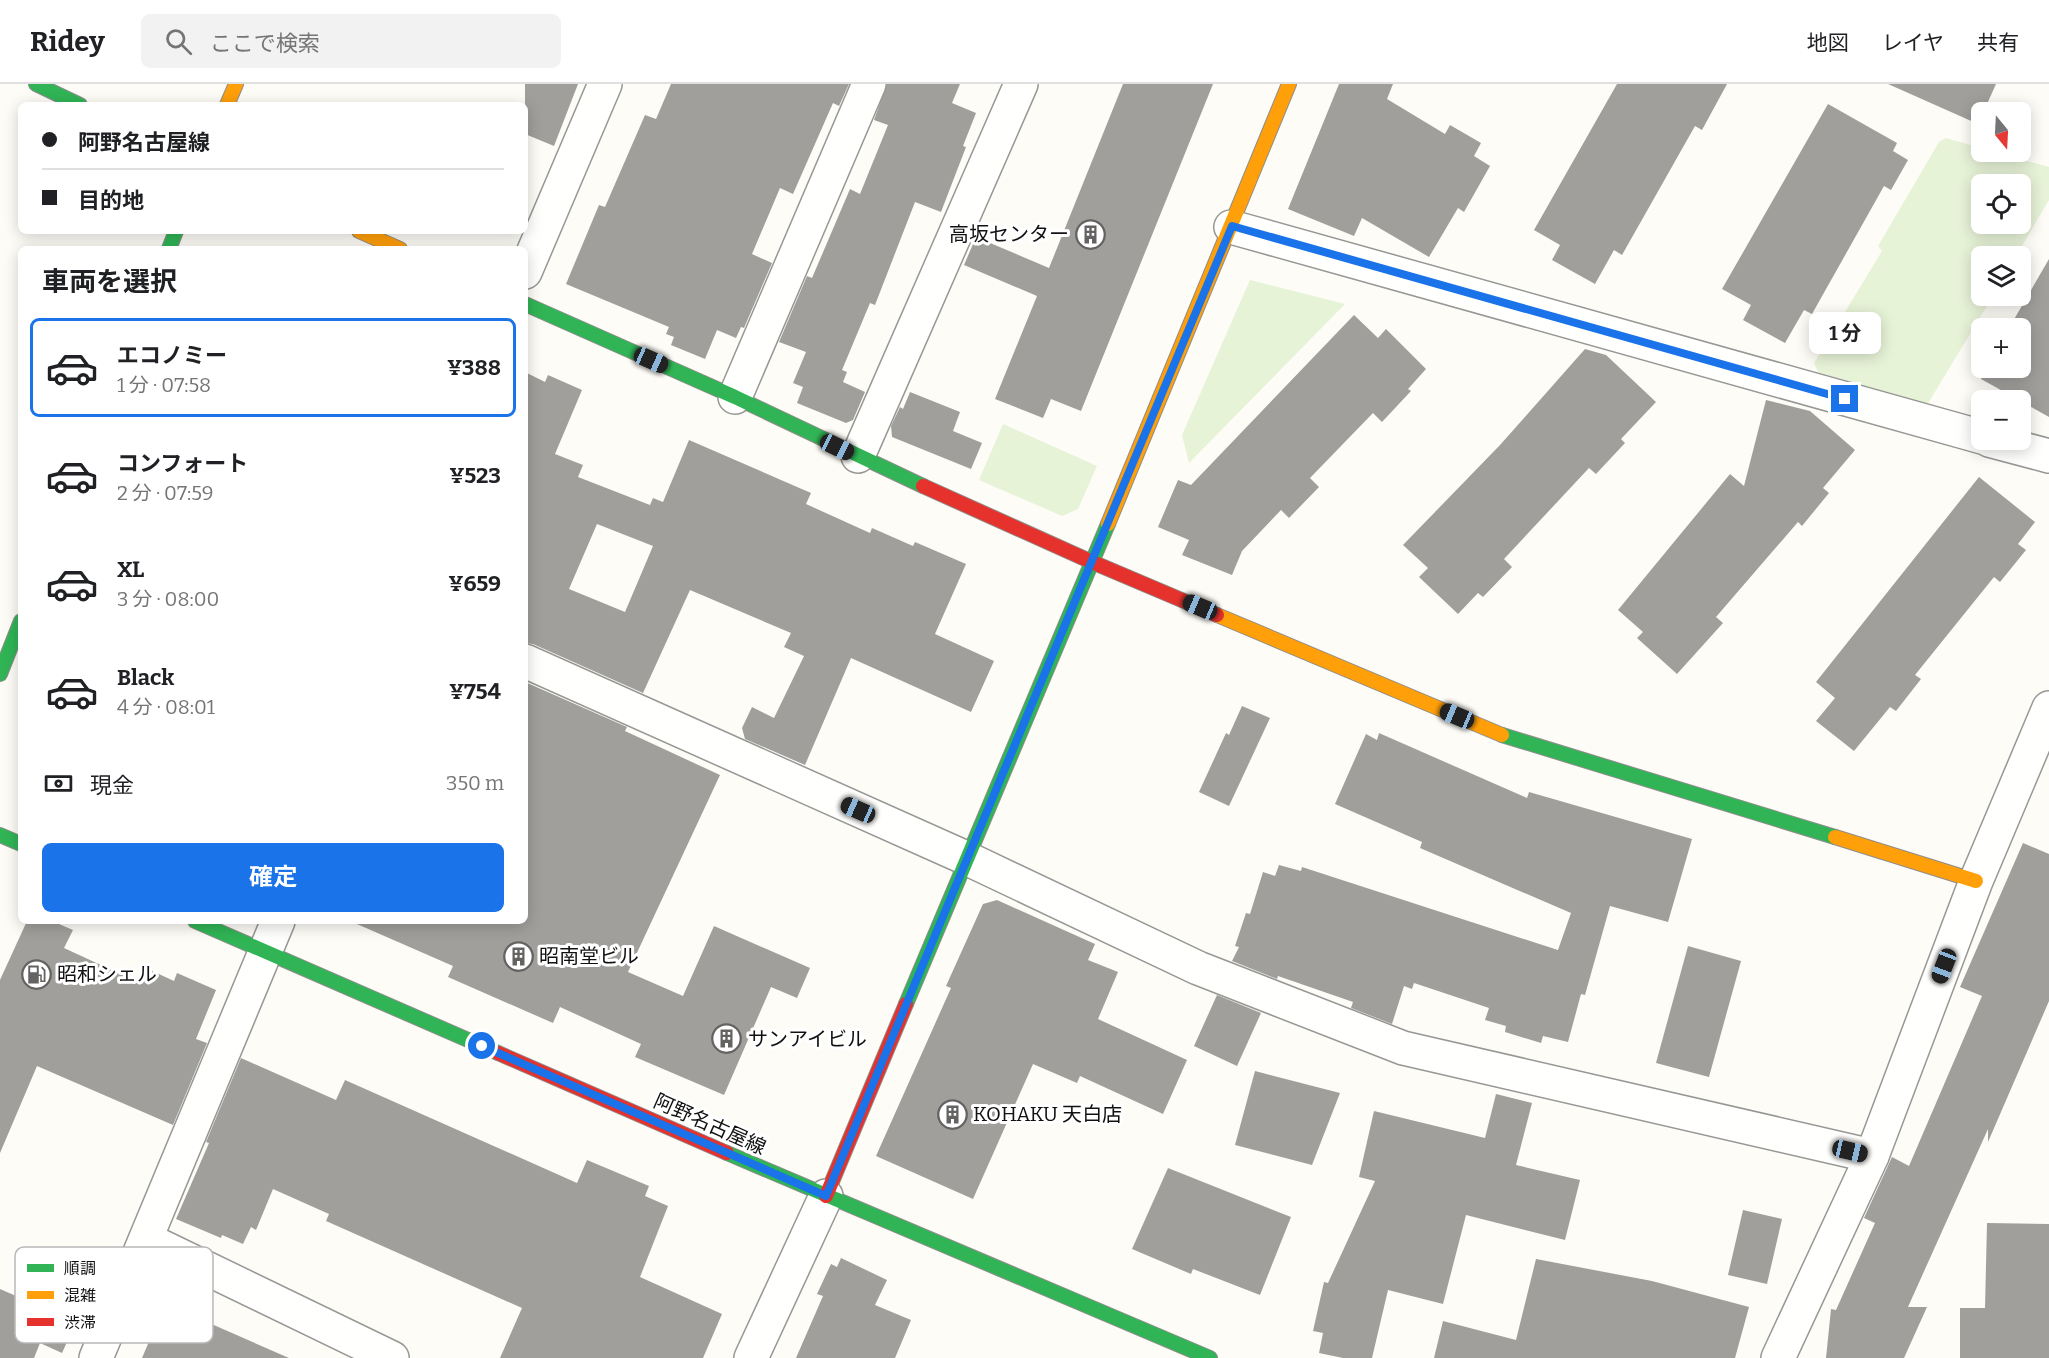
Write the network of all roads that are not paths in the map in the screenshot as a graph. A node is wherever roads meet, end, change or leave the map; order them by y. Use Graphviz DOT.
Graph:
graph roads {
  1 [pos="36,84"];
  2 [pos="236,84"];
  3 [pos="605,84"];
  4 [pos="869,84"];
  5 [pos="1021,84"];
  6 [pos="1289,84"];
  7 [pos="74,102"];
  8 [pos="228,102"];
  9 [pos="1232,226"];
  10 [pos="366,234"];
  11 [pos="393,246"];
  12 [pos="528,265"];
  13 [pos="528,305"];
  14 [pos="735,397"];
  15 [pos="1971,434"];
  16 [pos="2026,450"];
  17 [pos="858,456"];
  18 [pos="2049,456"];
  19 [pos="1092,562"];
  20 [pos="18,629"];
  21 [pos="528,663"];
  22 [pos="0,674"];
  23 [pos="2049,708"];
  24 [pos="0,835"];
  25 [pos="18,843"];
  26 [pos="966,858"];
  27 [pos="1976,881"];
  28 [pos="202,924"];
  29 [pos="277,924"];
  30 [pos="267,953"];
  31 [pos="1872,1156"];
  32 [pos="826,1196"];
  33 [pos="146,1239"];
  34 [pos="143,1247"];
  35 [pos="163,1247"];
  36 [pos="213,1271"];
  37 [pos="102,1343"];
  38 [pos="96,1358"];
  39 [pos="392,1358"];
  40 [pos="751,1358"];
  41 [pos="1210,1358"];
  42 [pos="1778,1358"];
  1 -- 7 [label="street"];
  2 -- 8 [label="street"];
  3 -- 12 [label="street"];
  4 -- 14 [label="street"];
  5 -- 17 [label="street"];
  6 -- 9 [label="street"];
  9 -- 15 [label="street"];
  9 -- 19 [label="street"];
  10 -- 11 [label="street"];
  13 -- 14 [label="street"];
  14 -- 17 [label="street"];
  16 -- 18 [label="street"];
  17 -- 19 [label="street"];
  19 -- 26 [label="street"];
  19 -- 27 [label="street"];
  20 -- 22 [label="street"];
  21 -- 26 [label="street"];
  23 -- 27 [label="street"];
  24 -- 25 [label="street"];
  26 -- 31 [label="street"];
  26 -- 32 [label="street"];
  27 -- 31 [label="street"];
  28 -- 30 [label="street, 阿野名古屋線"];
  29 -- 30 [label="street"];
  30 -- 32 [label="street, 阿野名古屋線"];
  30 -- 33 [label="street"];
  31 -- 42 [label="street"];
  32 -- 40 [label="street"];
  32 -- 41 [label="street, 阿野名古屋線"];
  33 -- 34 [label="street"];
  33 -- 35 [label="street"];
  36 -- 39 [label="street"];
  37 -- 38 [label="street"];
}
